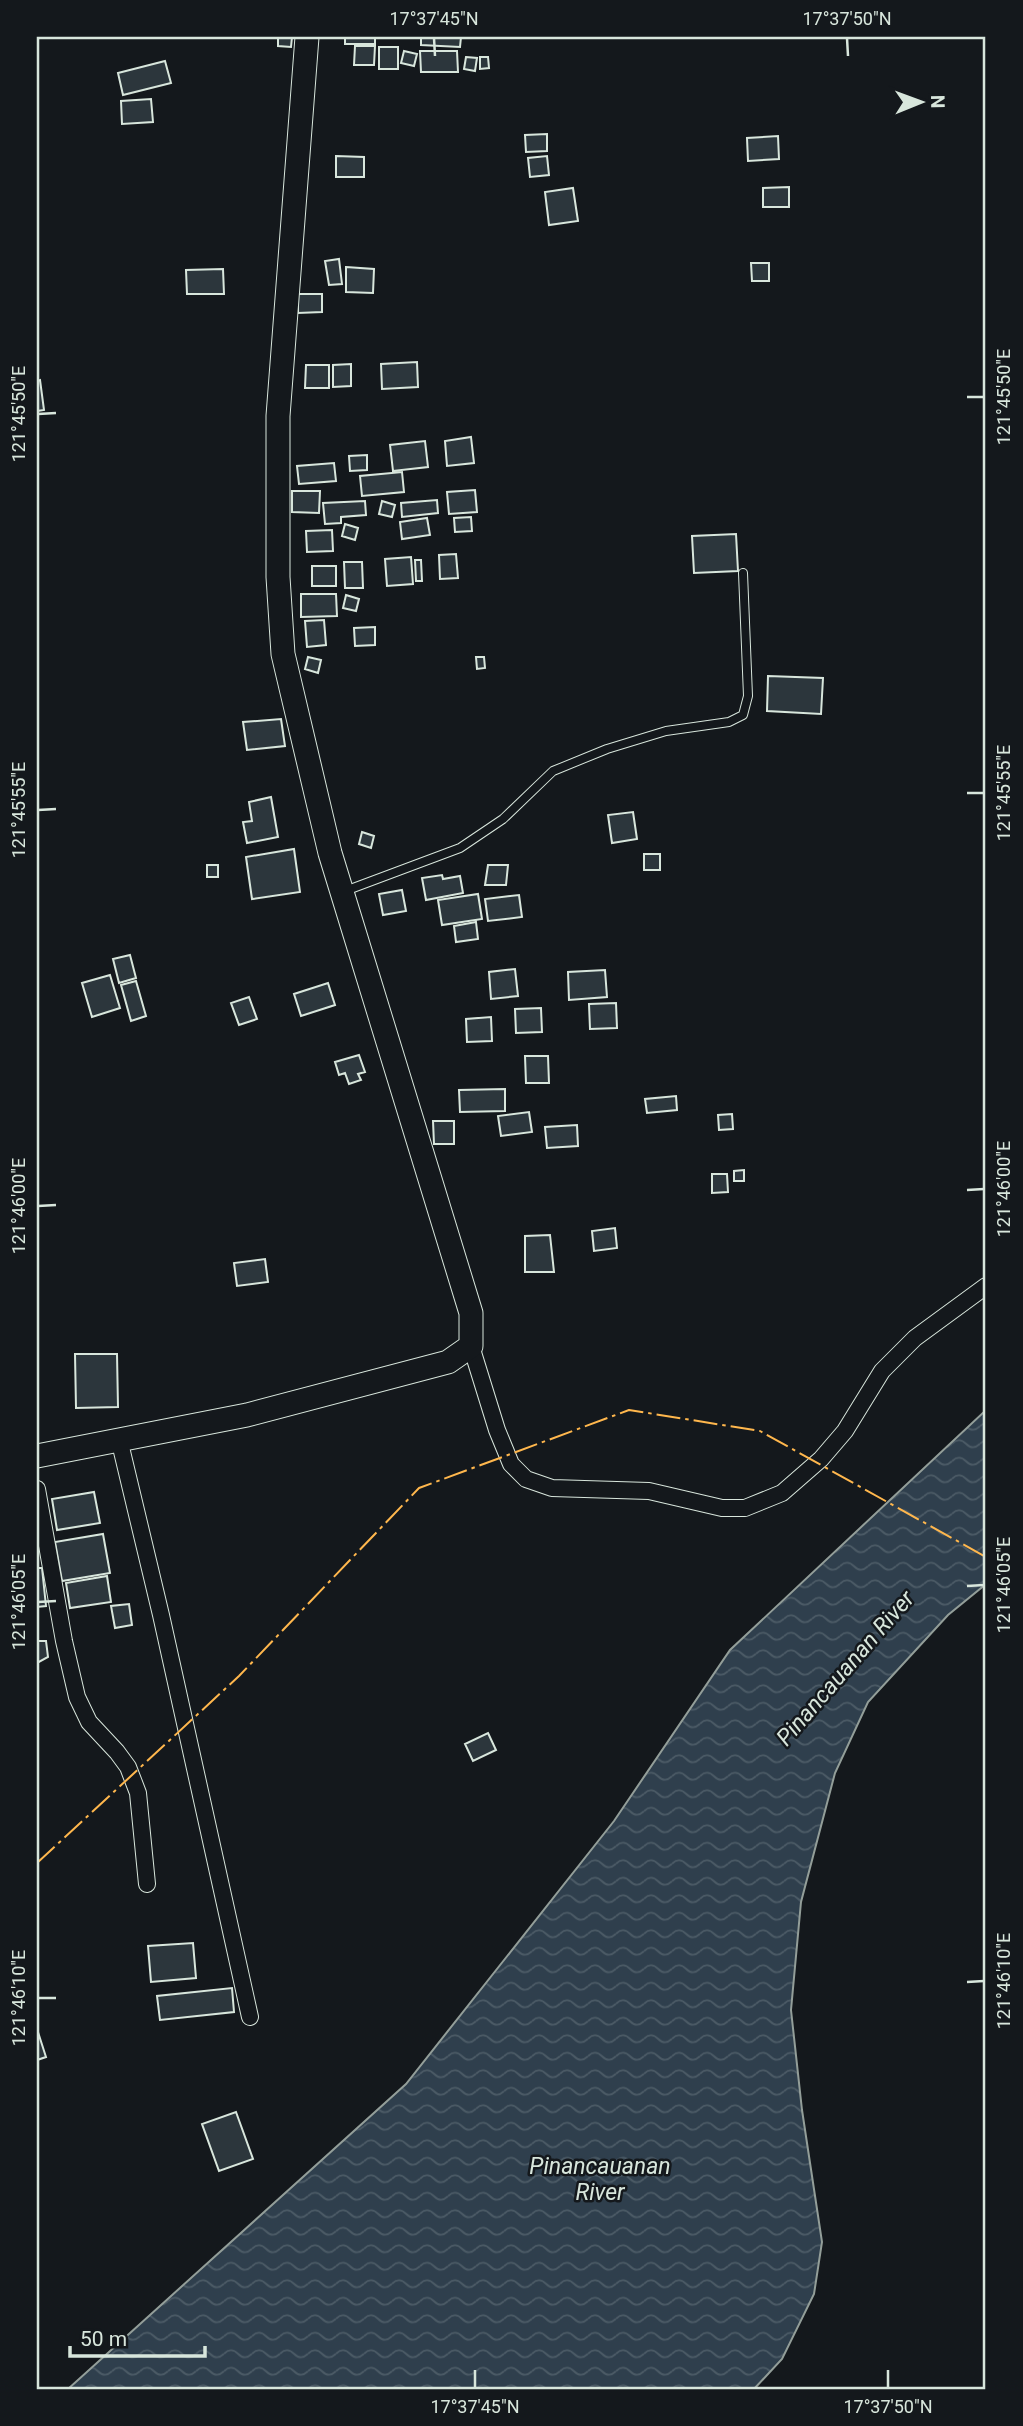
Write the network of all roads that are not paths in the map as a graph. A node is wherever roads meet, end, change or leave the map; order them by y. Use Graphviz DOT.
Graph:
graph roads {
  1 [pos="307,37"];
  2 [pos="743,573"];
  3 [pos="342,892"];
  4 [pos="986,1286"];
  5 [pos="471,1346"];
  6 [pos="119,1439"];
  7 [pos="37,1456"];
  8 [pos="37,1489"];
  9 [pos="147,1884"];
  10 [pos="250,2017"];
  1 -- 3 [label="street"];
  2 -- 3 [label="lane"];
  3 -- 5 [label="street"];
  4 -- 5 [label="street"];
  5 -- 6 [label="street"];
  6 -- 7 [label="street"];
  6 -- 10 [label="street"];
  8 -- 9 [label="street"];
}
